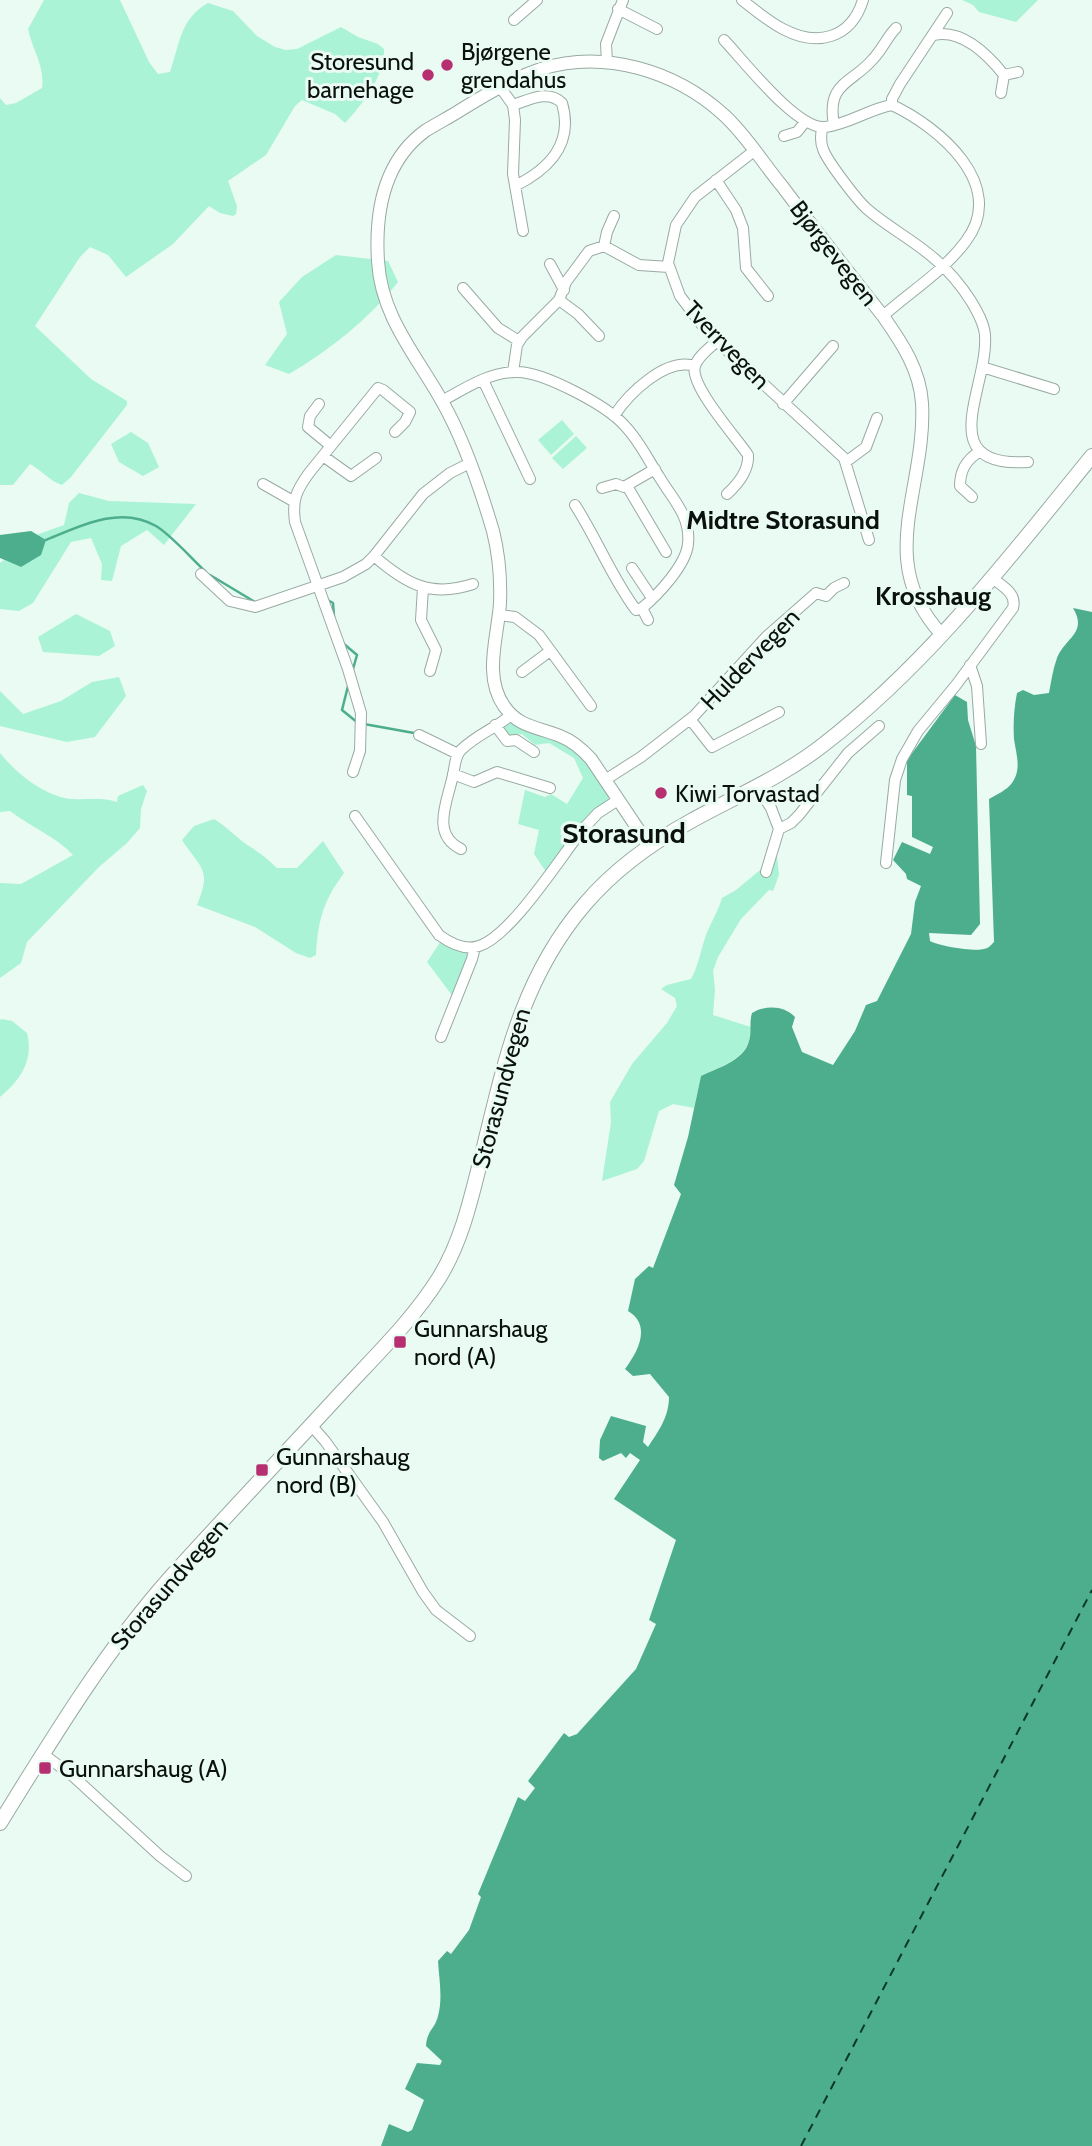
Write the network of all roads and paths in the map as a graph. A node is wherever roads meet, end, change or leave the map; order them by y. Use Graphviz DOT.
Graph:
graph roads {
  1 [pos="537,0"];
  2 [pos="743,0"];
  3 [pos="863,0"];
  4 [pos="620,3"];
  5 [pos="947,13"];
  6 [pos="514,20"];
  7 [pos="896,28"];
  8 [pos="657,29"];
  9 [pos="934,35"];
  10 [pos="724,40"];
  11 [pos="607,62"];
  12 [pos="1018,72"];
  13 [pos="1004,75"];
  14 [pos="500,87"];
  15 [pos="1001,93"];
  16 [pos="513,105"];
  17 [pos="892,105"];
  18 [pos="805,122"];
  19 [pos="828,126"];
  20 [pos="784,136"];
  21 [pos="754,151"];
  22 [pos="716,180"];
  23 [pos="515,186"];
  24 [pos="614,216"];
  25 [pos="523,231"];
  26 [pos="604,246"];
  27 [pos="551,264"];
  28 [pos="942,265"];
  29 [pos="669,267"];
  30 [pos="463,288"];
  31 [pos="561,295"];
  32 [pos="768,296"];
  33 [pos="883,316"];
  34 [pos="599,336"];
  35 [pos="519,341"];
  36 [pos="717,341"];
  37 [pos="833,346"];
  38 [pos="695,366"];
  39 [pos="982,366"];
  40 [pos="513,372"];
  41 [pos="483,380"];
  42 [pos="1054,389"];
  43 [pos="442,401"];
  44 [pos="319,404"];
  45 [pos="783,404"];
  46 [pos="614,416"];
  47 [pos="877,418"];
  48 [pos="395,432"];
  49 [pos="331,446"];
  50 [pos="979,452"];
  51 [pos="1092,456"];
  52 [pos="323,457"];
  53 [pos="376,458"];
  54 [pos="847,461"];
  55 [pos="1028,462"];
  56 [pos="470,463"];
  57 [pos="655,469"];
  58 [pos="530,479"];
  59 [pos="263,484"];
  60 [pos="627,486"];
  61 [pos="602,488"];
  62 [pos="727,494"];
  63 [pos="972,497"];
  64 [pos="293,502"];
  65 [pos="575,505"];
  66 [pos="869,540"];
  67 [pos="666,552"];
  68 [pos="374,556"];
  69 [pos="632,568"];
  70 [pos="201,574"];
  71 [pos="992,578"];
  72 [pos="844,583"];
  73 [pos="473,584"];
  74 [pos="318,587"];
  75 [pos="423,588"];
  76 [pos="652,598"];
  77 [pos="642,608"];
  78 [pos="499,615"];
  79 [pos="648,621"];
  80 [pos="942,635"];
  81 [pos="550,651"];
  82 [pos="970,665"];
  83 [pos="430,671"];
  84 [pos="522,672"];
  85 [pos="591,706"];
  86 [pos="779,712"];
  87 [pos="511,715"];
  88 [pos="690,719"];
  89 [pos="495,725"];
  90 [pos="879,726"];
  91 [pos="419,735"];
  92 [pos="981,744"];
  93 [pos="534,752"];
  94 [pos="458,754"];
  95 [pos="353,772"];
  96 [pos="453,774"];
  97 [pos="605,780"];
  98 [pos="550,788"];
  99 [pos="758,788"];
  100 [pos="618,800"];
  101 [pos="355,816"];
  102 [pos="779,829"];
  103 [pos="649,846"];
  104 [pos="461,849"];
  105 [pos="886,863"];
  106 [pos="766,872"];
  107 [pos="475,947"];
  108 [pos="441,1037"];
  109 [pos="311,1425"];
  110 [pos="470,1636"];
  111 [pos="43,1754"];
  112 [pos="0,1823"];
  113 [pos="186,1876"];
  1 -- 6 [label="street"];
  2 -- 3 [label="street"];
  4 -- 8 [label="street"];
  4 -- 11 [label="street"];
  5 -- 9 [label="street"];
  7 -- 19 [label="street"];
  9 -- 13 [label="street"];
  9 -- 17 [label="street"];
  10 -- 18 [label="street"];
  11 -- 14 [label="street, Bjørgevegen"];
  11 -- 21 [label="street, Bjørgevegen"];
  12 -- 13 [label="street"];
  13 -- 15 [label="street"];
  14 -- 16 [label="street"];
  14 -- 43 [label="street, Bjørgevegen"];
  16 -- 23 [label="street"];
  16 -- 23 [label="street"];
  17 -- 19 [label="street"];
  17 -- 28 [label="street"];
  18 -- 19 [label="street"];
  18 -- 20 [label="street"];
  19 -- 28 [label="street"];
  21 -- 22 [label="street"];
  21 -- 33 [label="street, Bjørgevegen"];
  22 -- 29 [label="street"];
  22 -- 32 [label="street"];
  23 -- 25 [label="street"];
  24 -- 26 [label="street"];
  26 -- 29 [label="street"];
  26 -- 31 [label="street"];
  27 -- 31 [label="street"];
  28 -- 33 [label="street"];
  28 -- 39 [label="street"];
  29 -- 36 [label="street, Tverrvegen"];
  30 -- 35 [label="street"];
  31 -- 34 [label="street"];
  31 -- 35 [label="street"];
  33 -- 80 [label="street, Bjørgevegen"];
  35 -- 40 [label="street"];
  36 -- 38 [label="street"];
  36 -- 45 [label="street, Tverrvegen"];
  37 -- 45 [label="street"];
  38 -- 46 [label="street"];
  38 -- 62 [label="street"];
  39 -- 42 [label="street"];
  39 -- 50 [label="street"];
  40 -- 41 [label="street"];
  40 -- 46 [label="street"];
  41 -- 43 [label="street"];
  41 -- 58 [label="street"];
  43 -- 56 [label="street, Bjørgevegen"];
  44 -- 49 [label="street"];
  45 -- 54 [label="street, Tverrvegen"];
  46 -- 57 [label="street"];
  47 -- 54 [label="street"];
  48 -- 49 [label="street"];
  49 -- 52 [label="street"];
  50 -- 55 [label="street"];
  50 -- 63 [label="street"];
  51 -- 71 [label="main road, Storasundvegen"];
  52 -- 53 [label="street"];
  52 -- 64 [label="street"];
  54 -- 66 [label="street"];
  56 -- 68 [label="street"];
  56 -- 78 [label="street, Bjørgevegen"];
  57 -- 60 [label="street"];
  57 -- 76 [label="street"];
  59 -- 64 [label="street"];
  60 -- 61 [label="street"];
  60 -- 67 [label="street"];
  64 -- 74 [label="street"];
  65 -- 77 [label="street"];
  68 -- 74 [label="street"];
  68 -- 75 [label="street"];
  69 -- 76 [label="street"];
  70 -- 74 [label="street"];
  71 -- 80 [label="main road, Storasundvegen"];
  71 -- 82 [label="street"];
  72 -- 88 [label="street, Huldervegen"];
  73 -- 75 [label="street"];
  74 -- 95 [label="street"];
  75 -- 83 [label="street"];
  76 -- 77 [label="street"];
  77 -- 79 [label="street"];
  78 -- 81 [label="street"];
  78 -- 87 [label="street, Bjørgevegen"];
  80 -- 99 [label="main road, Storasundvegen"];
  81 -- 84 [label="street"];
  81 -- 85 [label="street"];
  82 -- 92 [label="street"];
  82 -- 105 [label="street"];
  86 -- 88 [label="street, Huldervegen"];
  87 -- 89 [label="street"];
  87 -- 97 [label="street"];
  88 -- 97 [label="street, Huldervegen"];
  89 -- 93 [label="street"];
  89 -- 94 [label="street"];
  90 -- 102 [label="street"];
  91 -- 94 [label="street"];
  94 -- 96 [label="street"];
  96 -- 98 [label="street"];
  96 -- 104 [label="street"];
  97 -- 100 [label="street"];
  99 -- 102 [label="street"];
  99 -- 103 [label="main road, Storasundvegen"];
  100 -- 103 [label="street"];
  100 -- 107 [label="street"];
  101 -- 107 [label="street"];
  102 -- 106 [label="street"];
  103 -- 109 [label="main road, Storasundvegen"];
  107 -- 108 [label="street"];
  109 -- 110 [label="street"];
  109 -- 111 [label="main road, Storasundvegen"];
  111 -- 112 [label="main road, Storasundvegen"];
  111 -- 113 [label="street"];
}
